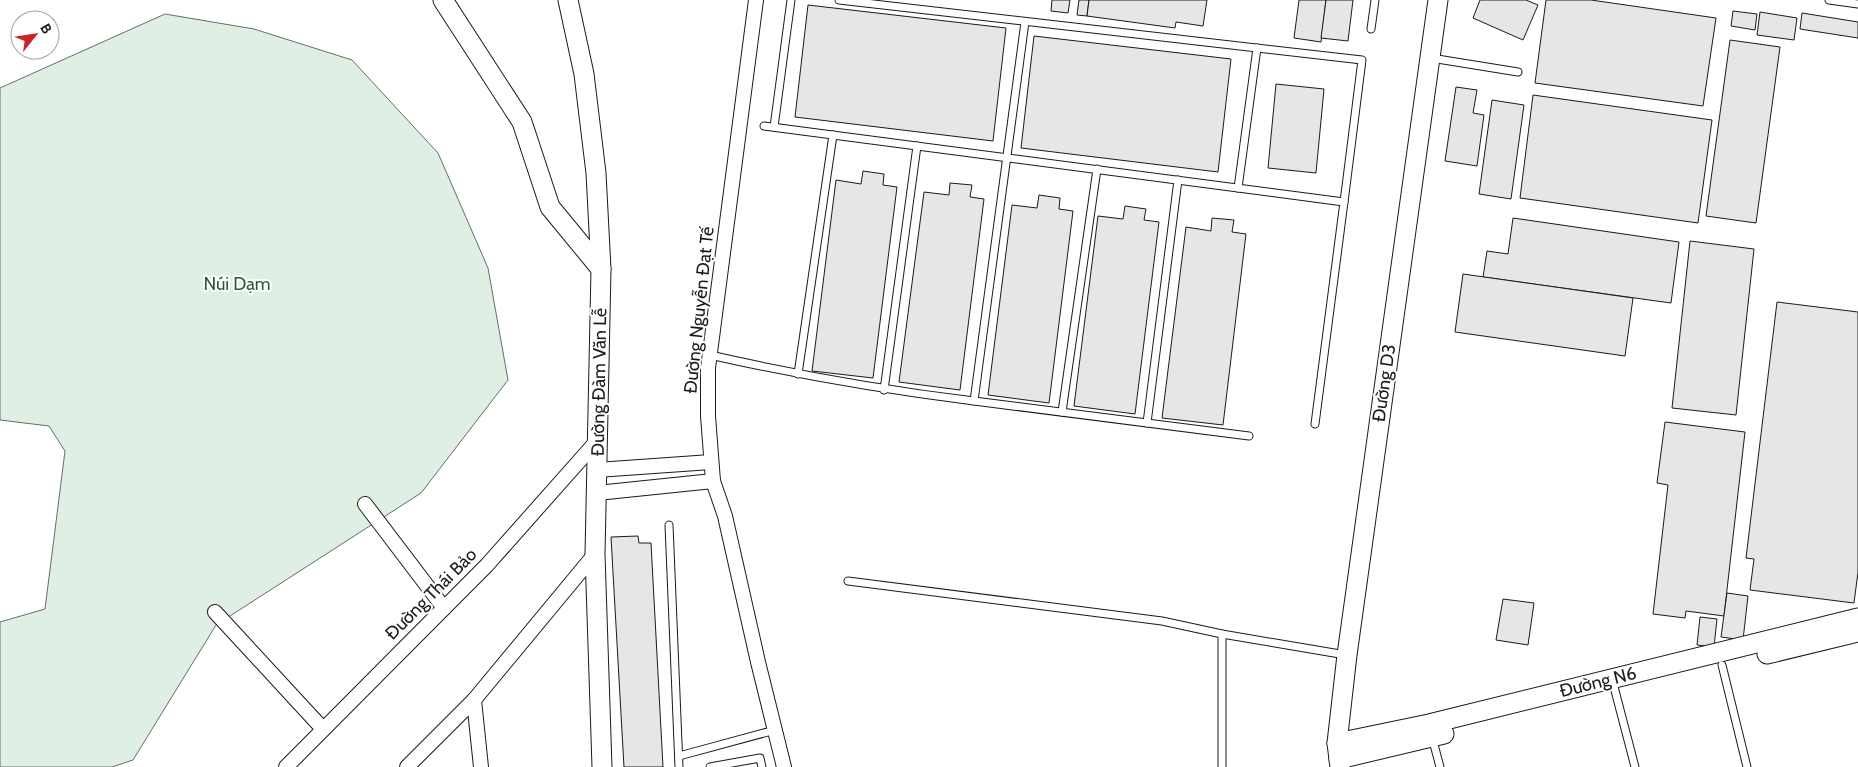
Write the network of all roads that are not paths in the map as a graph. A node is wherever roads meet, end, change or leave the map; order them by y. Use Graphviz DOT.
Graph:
graph roads {
  1 [pos="568,0"];
  2 [pos="756,0"];
  3 [pos="791,0"];
  4 [pos="838,0"];
  5 [pos="1375,0"];
  6 [pos="1438,0"];
  7 [pos="1828,0"];
  8 [pos="448,2"];
  9 [pos="1858,4"];
  10 [pos="1025,22"];
  11 [pos="1371,29"];
  12 [pos="1257,48"];
  13 [pos="1428,58"];
  14 [pos="1518,72"];
  15 [pos="764,126"];
  16 [pos="774,127"];
  17 [pos="833,135"];
  18 [pos="917,146"];
  19 [pos="1006,158"];
  20 [pos="1097,170"];
  21 [pos="1178,180"];
  22 [pos="1238,188"];
  23 [pos="1344,202"];
  24 [pos="601,270"];
  25 [pos="710,354"];
  26 [pos="798,374"];
  27 [pos="884,390"];
  28 [pos="974,401"];
  29 [pos="1062,412"];
  30 [pos="1147,423"];
  31 [pos="1315,424"];
  32 [pos="1249,436"];
  33 [pos="597,441"];
  34 [pos="711,462"];
  35 [pos="597,470"];
  36 [pos="713,481"];
  37 [pos="597,493"];
  38 [pos="365,504"];
  39 [pos="669,525"];
  40 [pos="595,554"];
  41 [pos="848,581"];
  42 [pos="444,608"];
  43 [pos="215,612"];
  44 [pos="1858,618"];
  45 [pos="1858,632"];
  46 [pos="1222,634"];
  47 [pos="1347,655"];
  48 [pos="1722,665"];
  49 [pos="1614,685"];
  50 [pos="474,700"];
  51 [pos="323,729"];
  52 [pos="774,730"];
  53 [pos="1431,730"];
  54 [pos="679,756"];
  55 [pos="1339,757"];
  56 [pos="286,767"];
  57 [pos="407,767"];
  58 [pos="481,767"];
  59 [pos="602,767"];
  60 [pos="679,767"];
  61 [pos="710,767"];
  62 [pos="762,767"];
  63 [pos="784,767"];
  64 [pos="1222,767"];
  65 [pos="1440,767"];
  66 [pos="1635,767"];
  67 [pos="1747,767"];
  1 -- 24 [label="main road, Đường Đàm Văn Lễ"];
  2 -- 25 [label="street, Đường Nguyễn Đạt Tế"];
  3 -- 16 [label="lane"];
  4 -- 10 [label="lane"];
  5 -- 11 [label="lane"];
  6 -- 13 [label="main road, Đường D3"];
  7 -- 9 [label="lane"];
  8 -- 24 [label="main road"];
  10 -- 12 [label="lane"];
  10 -- 19 [label="lane"];
  12 -- 22 [label="lane"];
  12 -- 23 [label="lane"];
  13 -- 14 [label="lane"];
  13 -- 47 [label="main road, Đường D3"];
  15 -- 16 [label="lane"];
  16 -- 17 [label="lane"];
  17 -- 18 [label="lane"];
  17 -- 26 [label="lane"];
  18 -- 19 [label="lane"];
  18 -- 27 [label="lane"];
  19 -- 20 [label="lane"];
  19 -- 28 [label="lane"];
  20 -- 21 [label="lane"];
  20 -- 29 [label="lane"];
  21 -- 22 [label="lane"];
  21 -- 30 [label="lane"];
  22 -- 23 [label="lane"];
  23 -- 31 [label="lane"];
  24 -- 33 [label="main road, Đường Đàm Văn Lễ"];
  25 -- 26 [label="lane"];
  25 -- 34 [label="street, Đường Nguyễn Đạt Tế"];
  26 -- 27 [label="lane"];
  27 -- 28 [label="lane"];
  28 -- 29 [label="lane"];
  29 -- 30 [label="lane"];
  30 -- 32 [label="lane"];
  33 -- 35 [label="main road, Đường Đàm Văn Lễ"];
  33 -- 42 [label="street, Đường Thái Bảo"];
  34 -- 35 [label="street"];
  34 -- 36 [label="street, Đường Nguyễn Đạt Tế"];
  35 -- 37 [label="main road, Đường Đàm Văn Lễ"];
  36 -- 37 [label="street"];
  36 -- 52 [label="street, Đường Nguyễn Đạt Tế"];
  37 -- 40 [label="main road, Đường Đàm Văn Lễ"];
  38 -- 42 [label="street"];
  39 -- 54 [label="lane"];
  40 -- 50 [label="street"];
  40 -- 59 [label="main road, Đường Đàm Văn Lễ"];
  41 -- 46 [label="lane"];
  42 -- 51 [label="street, Đường Thái Bảo"];
  43 -- 51 [label="street"];
  44 -- 49 [label="main road, Đường N6"];
  45 -- 48 [label="main road, Đường N6"];
  46 -- 47 [label="lane"];
  46 -- 64 [label="lane"];
  47 -- 55 [label="main road, Đường D3"];
  48 -- 49 [label="main road, Đường N6"];
  48 -- 67 [label="lane"];
  49 -- 53 [label="main road, Đường N6"];
  49 -- 66 [label="lane"];
  50 -- 57 [label="street"];
  50 -- 58 [label="street"];
  51 -- 56 [label="street, Đường Thái Bảo"];
  52 -- 54 [label="lane"];
  52 -- 63 [label="street, Đường Nguyễn Đạt Tế"];
  53 -- 55 [label="main road, Đường N6"];
  53 -- 65 [label="lane"];
  54 -- 60 [label="lane"];
  61 -- 62 [label="lane"];
}
